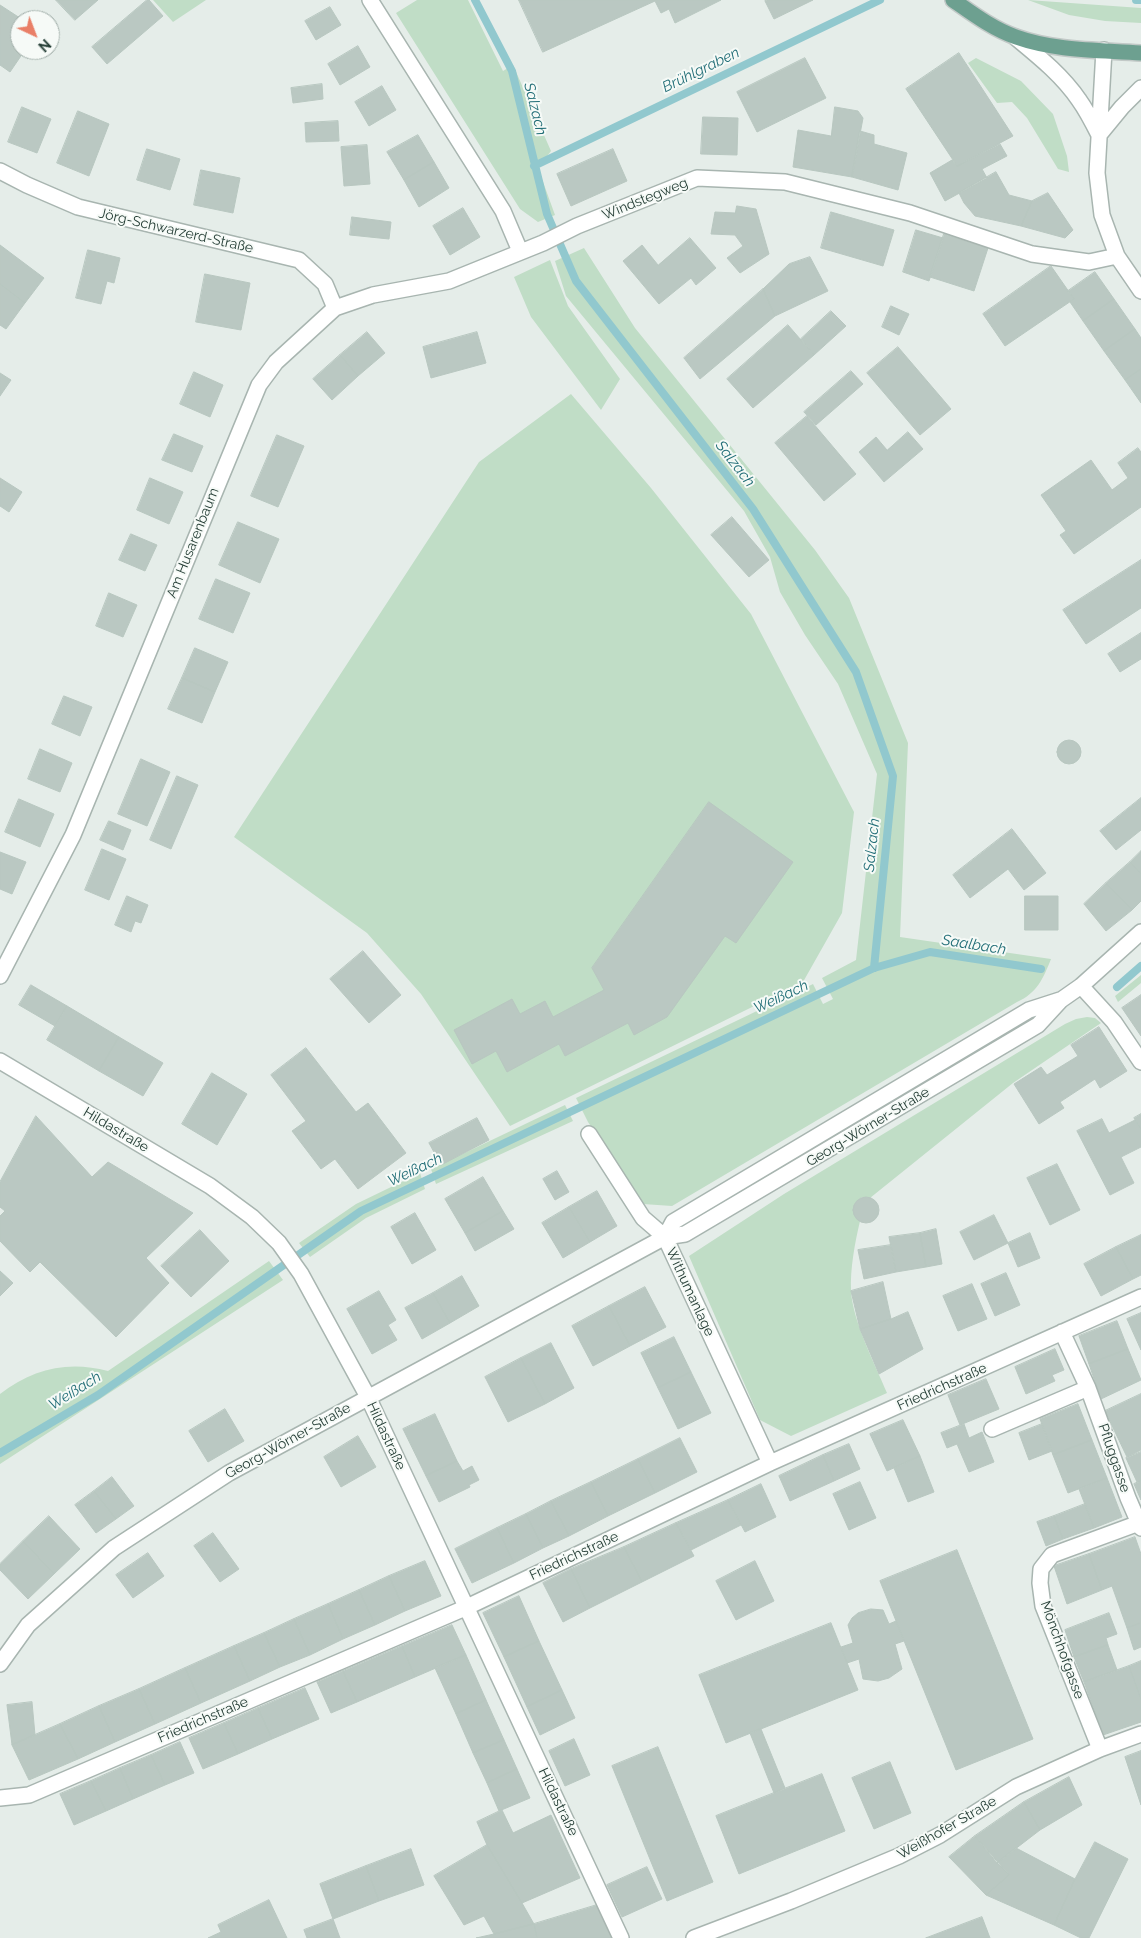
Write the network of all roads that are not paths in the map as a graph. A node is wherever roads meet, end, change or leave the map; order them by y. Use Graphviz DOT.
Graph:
graph roads {
  1 [pos="370,0"];
  2 [pos="953,0"];
  3 [pos="1015,37"];
  4 [pos="1104,50"];
  5 [pos="1141,53"];
  6 [pos="1141,88"];
  7 [pos="1099,134"];
  8 [pos="0,171"];
  9 [pos="520,251"];
  10 [pos="1117,256"];
  11 [pos="1141,291"];
  12 [pos="335,308"];
  13 [pos="1141,932"];
  14 [pos="0,976"];
  15 [pos="1081,986"];
  16 [pos="1140,1061"];
  17 [pos="0,1062"];
  18 [pos="589,1134"];
  19 [pos="664,1237"];
  20 [pos="1141,1297"];
  21 [pos="1062,1332"];
  22 [pos="1088,1388"];
  23 [pos="368,1397"];
  24 [pos="992,1429"];
  25 [pos="770,1463"];
  26 [pos="1140,1525"];
  27 [pos="465,1608"];
  28 [pos="0,1664"];
  29 [pos="1141,1734"];
  30 [pos="1100,1749"];
  31 [pos="0,1798"];
  32 [pos="621,1938"];
  33 [pos="694,1938"];
  1 -- 9 [label="street"];
  2 -- 3 [label="main road"];
  3 -- 4 [label="main road"];
  3 -- 7 [label="street"];
  4 -- 5 [label="main road"];
  4 -- 7 [label="street"];
  6 -- 7 [label="street"];
  7 -- 10 [label="street"];
  8 -- 12 [label="street, Jörg-Schwarzerd-Straße"];
  9 -- 10 [label="street, Windstegweg"];
  9 -- 12 [label="street, Am Husarenbaum"];
  10 -- 11 [label="street"];
  12 -- 14 [label="street, Am Husarenbaum"];
  13 -- 15 [label="street, Georg-Wörner-Straße"];
  15 -- 16 [label="street"];
  15 -- 19 [label="street, Georg-Wörner-Straße"];
  17 -- 23 [label="street, Hildastraße"];
  18 -- 19 [label="street, Withumanlage"];
  19 -- 23 [label="street, Georg-Wörner-Straße"];
  19 -- 25 [label="street, Withumanlage"];
  20 -- 21 [label="street, Friedrichstraße"];
  21 -- 22 [label="street, Pfluggasse"];
  21 -- 25 [label="street, Friedrichstraße"];
  22 -- 24 [label="street"];
  22 -- 26 [label="street, Pfluggasse"];
  23 -- 27 [label="street, Hildastraße"];
  23 -- 28 [label="street, Georg-Wörner-Straße"];
  25 -- 27 [label="street, Friedrichstraße"];
  26 -- 30 [label="street, Mönchhofgasse"];
  27 -- 31 [label="street, Friedrichstraße"];
  27 -- 32 [label="street, Hildastraße"];
  29 -- 30 [label="street, Weißhofer Straße"];
  30 -- 33 [label="street, Weißhofer Straße"];
}
